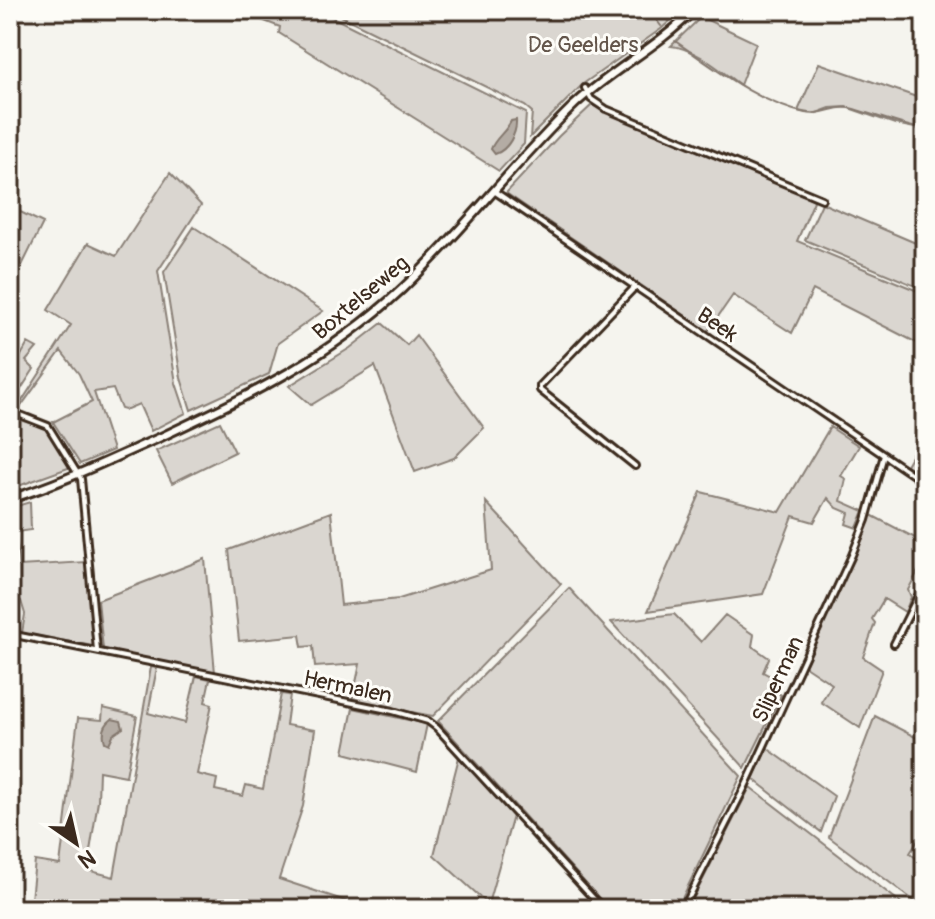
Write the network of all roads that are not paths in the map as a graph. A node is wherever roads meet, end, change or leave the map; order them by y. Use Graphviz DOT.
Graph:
graph roads {
  1 [pos="694,10"];
  2 [pos="586,90"];
  3 [pos="494,191"];
  4 [pos="822,199"];
  5 [pos="635,287"];
  6 [pos="10,411"];
  7 [pos="884,455"];
  8 [pos="635,466"];
  9 [pos="78,475"];
  10 [pos="925,483"];
  11 [pos="10,499"];
  12 [pos="925,582"];
  13 [pos="10,634"];
  14 [pos="894,644"];
  15 [pos="97,650"];
  16 [pos="603,909"];
  17 [pos="683,909"];
  1 -- 2 [label="main road, Boxtelseweg"];
  2 -- 3 [label="main road, Boxtelseweg"];
  2 -- 4 [label="street"];
  3 -- 5 [label="street, Beek"];
  3 -- 9 [label="main road, Boxtelseweg"];
  5 -- 7 [label="street, Beek"];
  5 -- 8 [label="street"];
  6 -- 9 [label="street"];
  7 -- 10 [label="street, Beek"];
  7 -- 17 [label="street, Sliperman"];
  9 -- 11 [label="main road, Boxtelseweg"];
  9 -- 15 [label="street"];
  12 -- 14 [label="street"];
  13 -- 15 [label="street, Hermalen"];
  15 -- 16 [label="street, Hermalen"];
}
